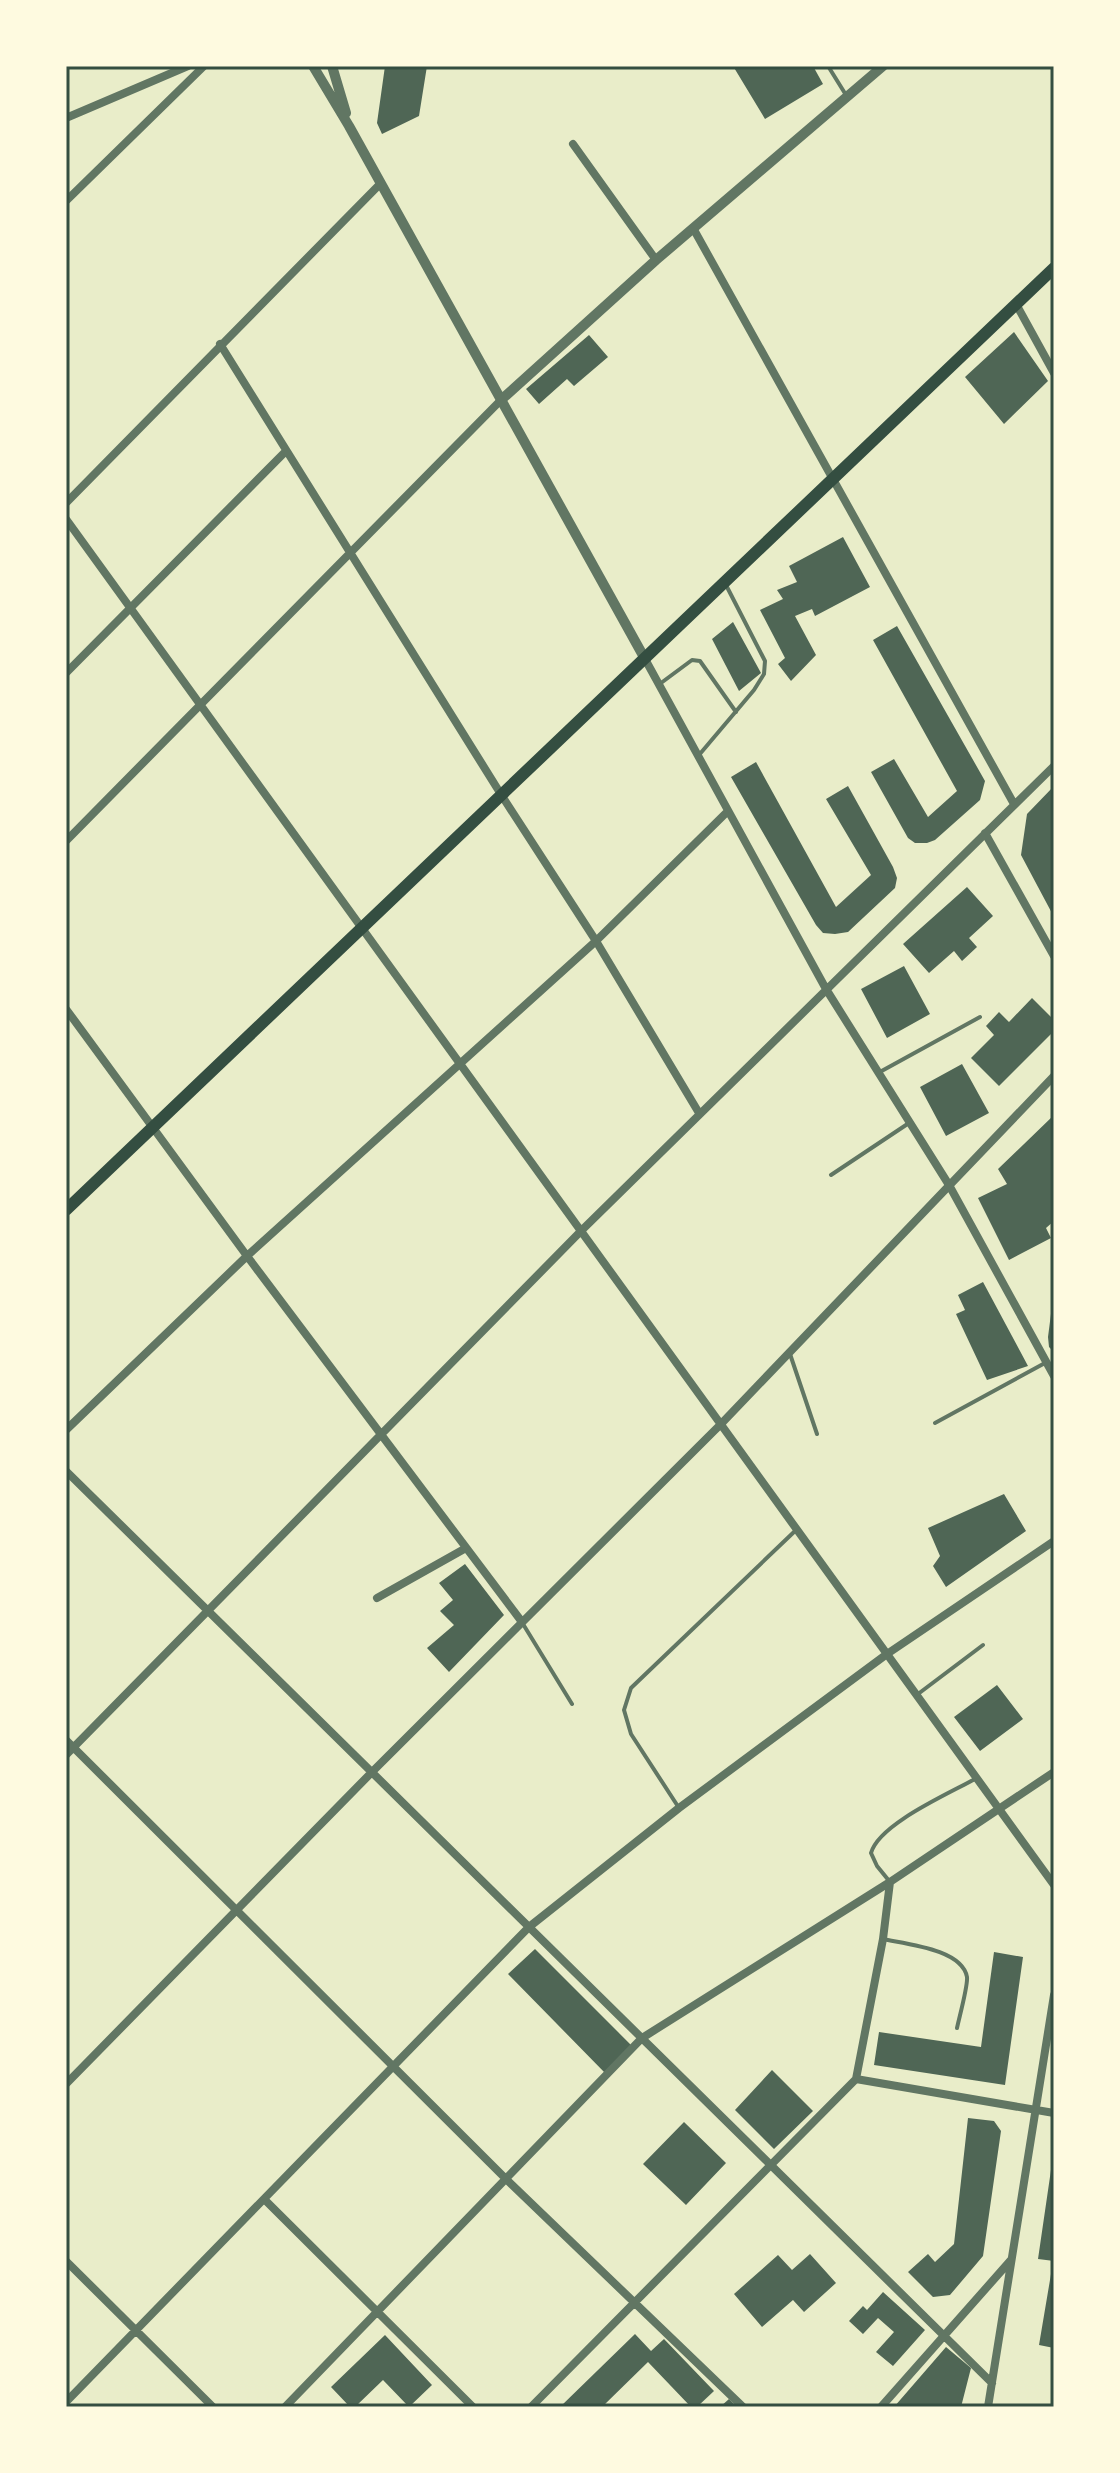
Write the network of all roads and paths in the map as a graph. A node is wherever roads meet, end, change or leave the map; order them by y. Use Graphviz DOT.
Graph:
graph roads {
  1 [pos="188,66"];
  2 [pos="204,66"];
  3 [pos="313,66"];
  4 [pos="332,66"];
  5 [pos="828,66"];
  6 [pos="883,66"];
  7 [pos="847,97"];
  8 [pos="66,118"];
  9 [pos="349,126"];
  10 [pos="573,144"];
  11 [pos="381,183"];
  12 [pos="66,201"];
  13 [pos="693,228"];
  14 [pos="656,260"];
  15 [pos="1054,268"];
  16 [pos="1016,304"];
  17 [pos="220,344"];
  18 [pos="1054,373"];
  19 [pos="501,400"];
  20 [pos="286,451"];
  21 [pos="833,479"];
  22 [pos="66,503"];
  23 [pos="66,519"];
  24 [pos="350,553"];
  25 [pos="725,583"];
  26 [pos="131,609"];
  27 [pos="645,659"];
  28 [pos="66,673"];
  29 [pos="659,685"];
  30 [pos="201,706"];
  31 [pos="736,712"];
  32 [pos="698,757"];
  33 [pos="1054,766"];
  34 [pos="502,796"];
  35 [pos="1014,804"];
  36 [pos="727,812"];
  37 [pos="985,833"];
  38 [pos="66,841"];
  39 [pos="361,927"];
  40 [pos="596,941"];
  41 [pos="1054,956"];
  42 [pos="826,989"];
  43 [pos="66,1009"];
  44 [pos="980,1017"];
  45 [pos="460,1065"];
  46 [pos="878,1073"];
  47 [pos="1054,1076"];
  48 [pos="699,1113"];
  49 [pos="910,1122"];
  50 [pos="153,1126"];
  51 [pos="831,1175"];
  52 [pos="949,1185"];
  53 [pos="66,1210"];
  54 [pos="581,1231"];
  55 [pos="247,1256"];
  56 [pos="789,1352"];
  57 [pos="1046,1362"];
  58 [pos="1054,1376"];
  59 [pos="935,1423"];
  60 [pos="721,1424"];
  61 [pos="66,1430"];
  62 [pos="381,1433"];
  63 [pos="817,1434"];
  64 [pos="66,1471"];
  65 [pos="797,1530"];
  66 [pos="1054,1541"];
  67 [pos="466,1548"];
  68 [pos="377,1598"];
  69 [pos="207,1610"];
  70 [pos="522,1622"];
  71 [pos="983,1645"];
  72 [pos="887,1654"];
  73 [pos="917,1695"];
  74 [pos="572,1704"];
  75 [pos="66,1740"];
  76 [pos="74,1747"];
  77 [pos="66,1755"];
  78 [pos="372,1772"];
  79 [pos="1054,1772"];
  80 [pos="977,1778"];
  81 [pos="679,1808"];
  82 [pos="999,1809"];
  83 [pos="890,1882"];
  84 [pos="1054,1885"];
  85 [pos="237,1910"];
  86 [pos="529,1927"];
  87 [pos="883,1939"];
  88 [pos="1054,1995"];
  89 [pos="957,2028"];
  90 [pos="642,2038"];
  91 [pos="394,2066"];
  92 [pos="856,2079"];
  93 [pos="66,2084"];
  94 [pos="1036,2110"];
  95 [pos="1054,2113"];
  96 [pos="771,2165"];
  97 [pos="506,2179"];
  98 [pos="264,2199"];
  99 [pos="1012,2260"];
  100 [pos="66,2261"];
  101 [pos="635,2303"];
  102 [pos="377,2311"];
  103 [pos="136,2331"];
  104 [pos="944,2336"];
  105 [pos="992,2383"];
  106 [pos="66,2402"];
  107 [pos="213,2407"];
  108 [pos="285,2407"];
  109 [pos="473,2407"];
  110 [pos="531,2407"];
  111 [pos="743,2407"];
  112 [pos="881,2407"];
  113 [pos="988,2407"];
  1 -- 8 [label="street"];
  2 -- 12 [label="street"];
  3 -- 9 [label="street"];
  4 -- 9 [label="street"];
  5 -- 7 [label="lane"];
  6 -- 7 [label="street"];
  7 -- 13 [label="street"];
  9 -- 11 [label="street"];
  10 -- 14 [label="street"];
  11 -- 17 [label="street"];
  11 -- 19 [label="street"];
  13 -- 14 [label="street"];
  13 -- 21 [label="street"];
  14 -- 19 [label="street"];
  15 -- 16 [label="main road"];
  16 -- 18 [label="street"];
  16 -- 21 [label="main road"];
  17 -- 20 [label="street"];
  17 -- 22 [label="street"];
  19 -- 24 [label="street"];
  19 -- 27 [label="street"];
  20 -- 24 [label="street"];
  20 -- 26 [label="street"];
  21 -- 25 [label="main road"];
  21 -- 35 [label="street"];
  23 -- 26 [label="street"];
  24 -- 30 [label="street"];
  24 -- 34 [label="street"];
  25 -- 27 [label="main road"];
  25 -- 31 [label="lane"];
  26 -- 28 [label="street"];
  26 -- 30 [label="street"];
  27 -- 29 [label="street"];
  27 -- 34 [label="main road"];
  29 -- 31 [label="lane"];
  29 -- 32 [label="street"];
  30 -- 38 [label="street"];
  30 -- 39 [label="street"];
  31 -- 32 [label="lane"];
  32 -- 36 [label="street"];
  33 -- 35 [label="street"];
  34 -- 39 [label="main road"];
  34 -- 40 [label="street"];
  35 -- 37 [label="street"];
  36 -- 40 [label="street"];
  36 -- 42 [label="street"];
  37 -- 41 [label="street"];
  37 -- 42 [label="street"];
  39 -- 45 [label="street"];
  39 -- 50 [label="main road"];
  40 -- 45 [label="street"];
  40 -- 48 [label="street"];
  42 -- 46 [label="street"];
  42 -- 48 [label="street"];
  43 -- 50 [label="street"];
  44 -- 46 [label="lane"];
  45 -- 54 [label="street"];
  45 -- 55 [label="street"];
  46 -- 49 [label="street"];
  47 -- 52 [label="street"];
  48 -- 54 [label="street"];
  49 -- 51 [label="lane"];
  49 -- 52 [label="street"];
  50 -- 53 [label="main road"];
  50 -- 55 [label="street"];
  52 -- 56 [label="street"];
  52 -- 57 [label="street"];
  54 -- 60 [label="street"];
  54 -- 62 [label="street"];
  55 -- 61 [label="street"];
  55 -- 62 [label="street"];
  56 -- 60 [label="street"];
  56 -- 63 [label="lane"];
  57 -- 58 [label="street"];
  57 -- 59 [label="lane"];
  60 -- 65 [label="street"];
  60 -- 70 [label="street"];
  62 -- 67 [label="street"];
  62 -- 69 [label="street"];
  64 -- 69 [label="street"];
  65 -- 72 [label="street"];
  65 -- 81 [label="lane"];
  66 -- 72 [label="street"];
  67 -- 68 [label="street"];
  67 -- 70 [label="street"];
  69 -- 76 [label="street"];
  69 -- 78 [label="street"];
  70 -- 74 [label="lane"];
  70 -- 78 [label="street"];
  71 -- 73 [label="lane"];
  72 -- 73 [label="street"];
  72 -- 81 [label="street"];
  73 -- 80 [label="street"];
  75 -- 76 [label="street"];
  76 -- 77 [label="street"];
  76 -- 85 [label="street"];
  78 -- 85 [label="street"];
  78 -- 86 [label="street"];
  79 -- 82 [label="street"];
  80 -- 82 [label="street"];
  80 -- 83 [label="lane"];
  81 -- 86 [label="street"];
  82 -- 83 [label="street"];
  82 -- 84 [label="street"];
  83 -- 87 [label="street"];
  83 -- 90 [label="street"];
  85 -- 91 [label="street"];
  85 -- 93 [label="street"];
  86 -- 90 [label="street"];
  86 -- 91 [label="street"];
  87 -- 89 [label="lane"];
  87 -- 92 [label="street"];
  88 -- 94 [label="street"];
  90 -- 96 [label="street"];
  90 -- 97 [label="street"];
  91 -- 97 [label="street"];
  91 -- 98 [label="street"];
  92 -- 94 [label="street"];
  92 -- 96 [label="street"];
  94 -- 95 [label="street"];
  94 -- 99 [label="street"];
  96 -- 101 [label="street"];
  96 -- 104 [label="street"];
  97 -- 101 [label="street"];
  97 -- 102 [label="street"];
  98 -- 102 [label="street"];
  98 -- 103 [label="street"];
  99 -- 104 [label="street"];
  99 -- 105 [label="street"];
  100 -- 103 [label="street"];
  101 -- 110 [label="street"];
  101 -- 111 [label="street"];
  102 -- 108 [label="street"];
  102 -- 109 [label="street"];
  103 -- 106 [label="street"];
  103 -- 107 [label="street"];
  104 -- 105 [label="street"];
  104 -- 112 [label="street"];
  105 -- 113 [label="street"];
}
